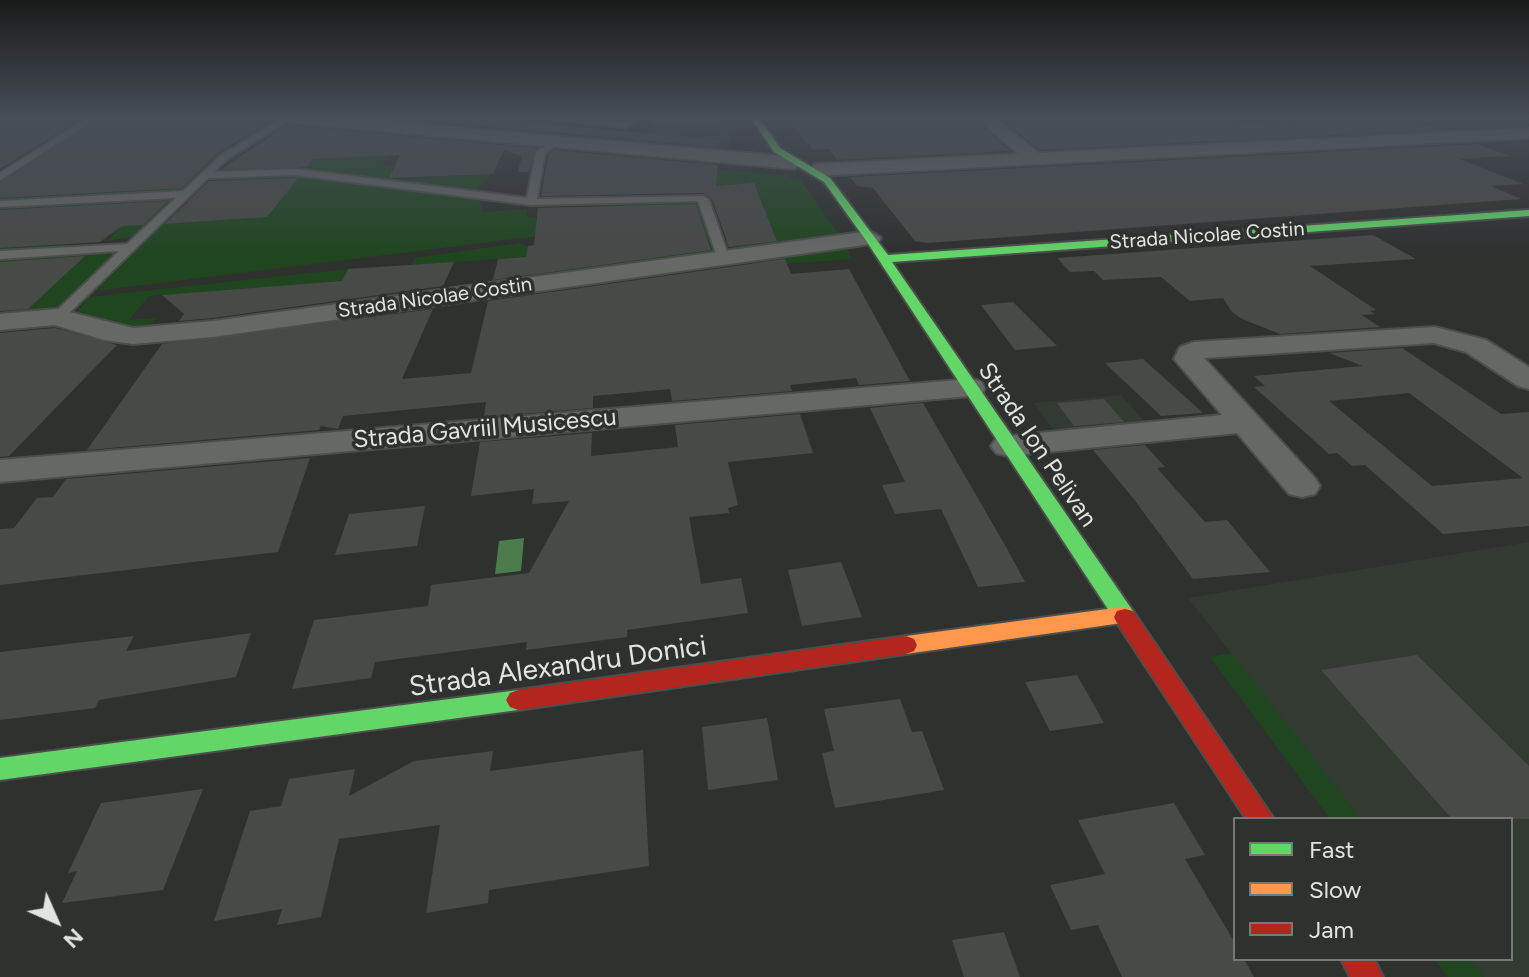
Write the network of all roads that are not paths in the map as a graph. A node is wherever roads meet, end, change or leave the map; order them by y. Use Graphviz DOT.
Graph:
graph roads {
  1 [pos="21,164"];
  2 [pos="219,164"];
  3 [pos="539,164"];
  4 [pos="796,164"];
  5 [pos="943,164"];
  6 [pos="815,170"];
  7 [pos="206,175"];
  8 [pos="0,177"];
  9 [pos="186,194"];
  10 [pos="531,202"];
  11 [pos="0,204"];
  12 [pos="1529,213"];
  13 [pos="132,247"];
  14 [pos="878,249"];
  15 [pos="0,255"];
  16 [pos="724,260"];
  17 [pos="57,317"];
  18 [pos="0,322"];
  19 [pos="1529,380"];
  20 [pos="970,388"];
  21 [pos="1244,423"];
  22 [pos="1008,446"];
  23 [pos="0,471"];
  24 [pos="1302,486"];
  25 [pos="1122,615"];
  26 [pos="0,769"];
  27 [pos="1260,817"];
  1 -- 8 [label="lane"];
  2 -- 7 [label="lane"];
  3 -- 10 [label="lane"];
  4 -- 6 [label="main road"];
  5 -- 6 [label="street"];
  6 -- 14 [label="main road, Strada Ion Pelivan"];
  7 -- 9 [label="lane"];
  7 -- 10 [label="lane"];
  9 -- 11 [label="lane"];
  9 -- 13 [label="lane"];
  10 -- 16 [label="lane"];
  12 -- 14 [label="main road, Strada Nicolae Costin"];
  13 -- 15 [label="lane"];
  13 -- 17 [label="lane"];
  14 -- 16 [label="street, Strada Nicolae Costin"];
  14 -- 20 [label="main road, Strada Ion Pelivan"];
  16 -- 17 [label="street, Strada Nicolae Costin"];
  17 -- 18 [label="street, Strada Nicolae Costin"];
  19 -- 21 [label="street"];
  20 -- 22 [label="main road, Strada Ion Pelivan"];
  20 -- 23 [label="street, Strada Gavriil Musicescu"];
  21 -- 22 [label="street"];
  21 -- 24 [label="street"];
  22 -- 25 [label="main road, Strada Ion Pelivan"];
  25 -- 26 [label="main road, Strada Alexandru Donici"];
  25 -- 27 [label="main road, Strada Ion Pelivan"];
}
